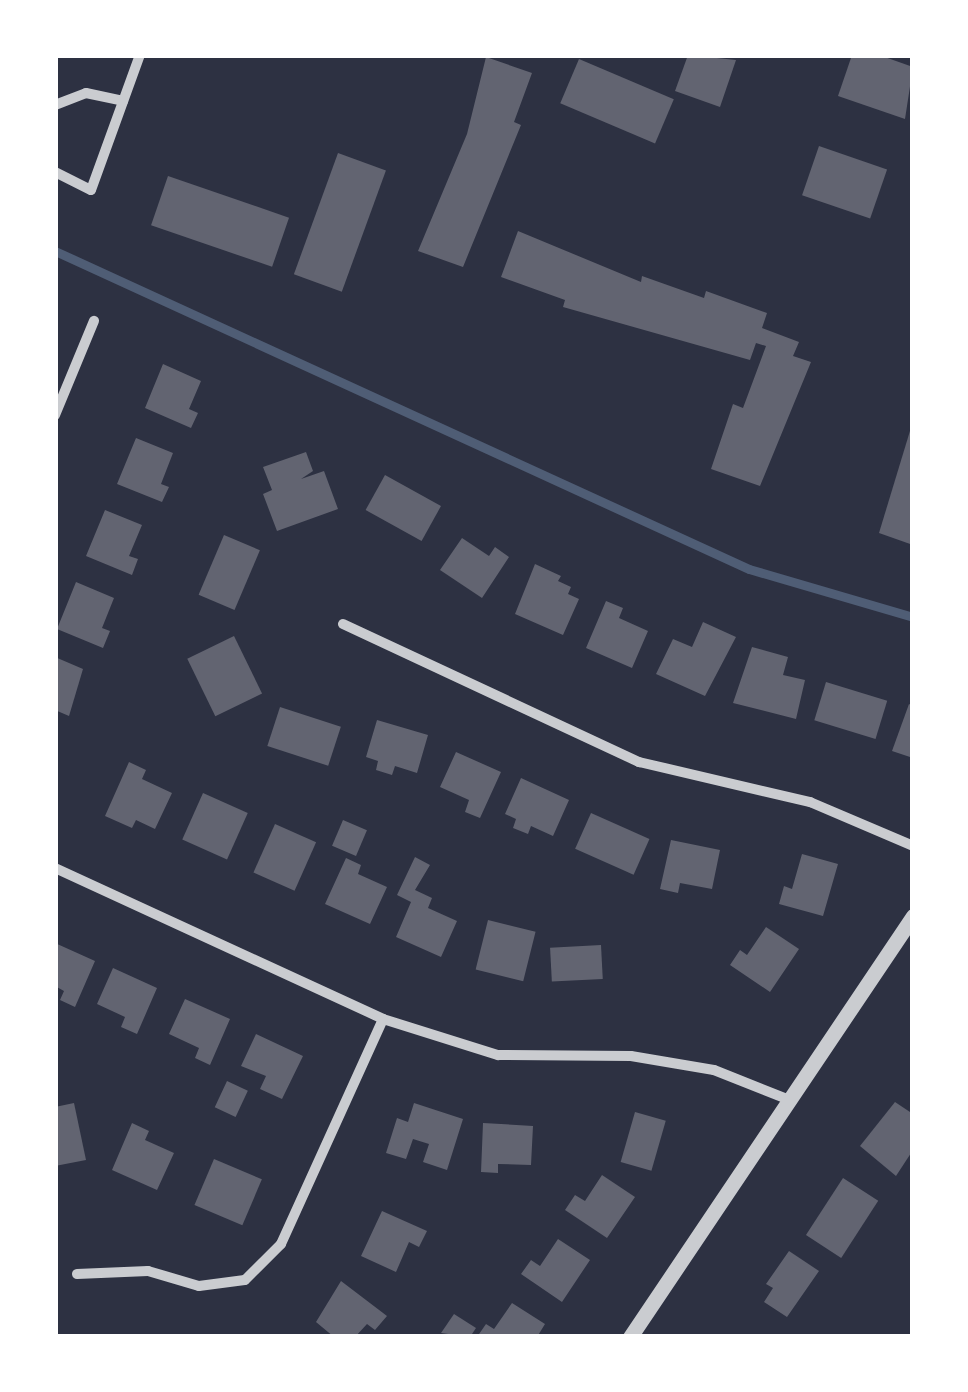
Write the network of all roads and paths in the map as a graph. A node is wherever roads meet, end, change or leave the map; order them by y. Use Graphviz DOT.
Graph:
graph roads {
  1 [pos="140,55"];
  2 [pos="123,102"];
  3 [pos="55,104"];
  4 [pos="55,172"];
  5 [pos="94,321"];
  6 [pos="55,415"];
  7 [pos="343,624"];
  8 [pos="913,846"];
  9 [pos="55,868"];
  10 [pos="913,916"];
  11 [pos="383,1019"];
  12 [pos="787,1099"];
  13 [pos="76,1274"];
  14 [pos="630,1337"];
  1 -- 2 [label="street"];
  2 -- 3 [label="street"];
  2 -- 4 [label="street"];
  5 -- 6 [label="street"];
  7 -- 8 [label="street"];
  9 -- 11 [label="street"];
  10 -- 12 [label="street"];
  11 -- 12 [label="street"];
  11 -- 13 [label="street"];
  12 -- 14 [label="street"];
}
